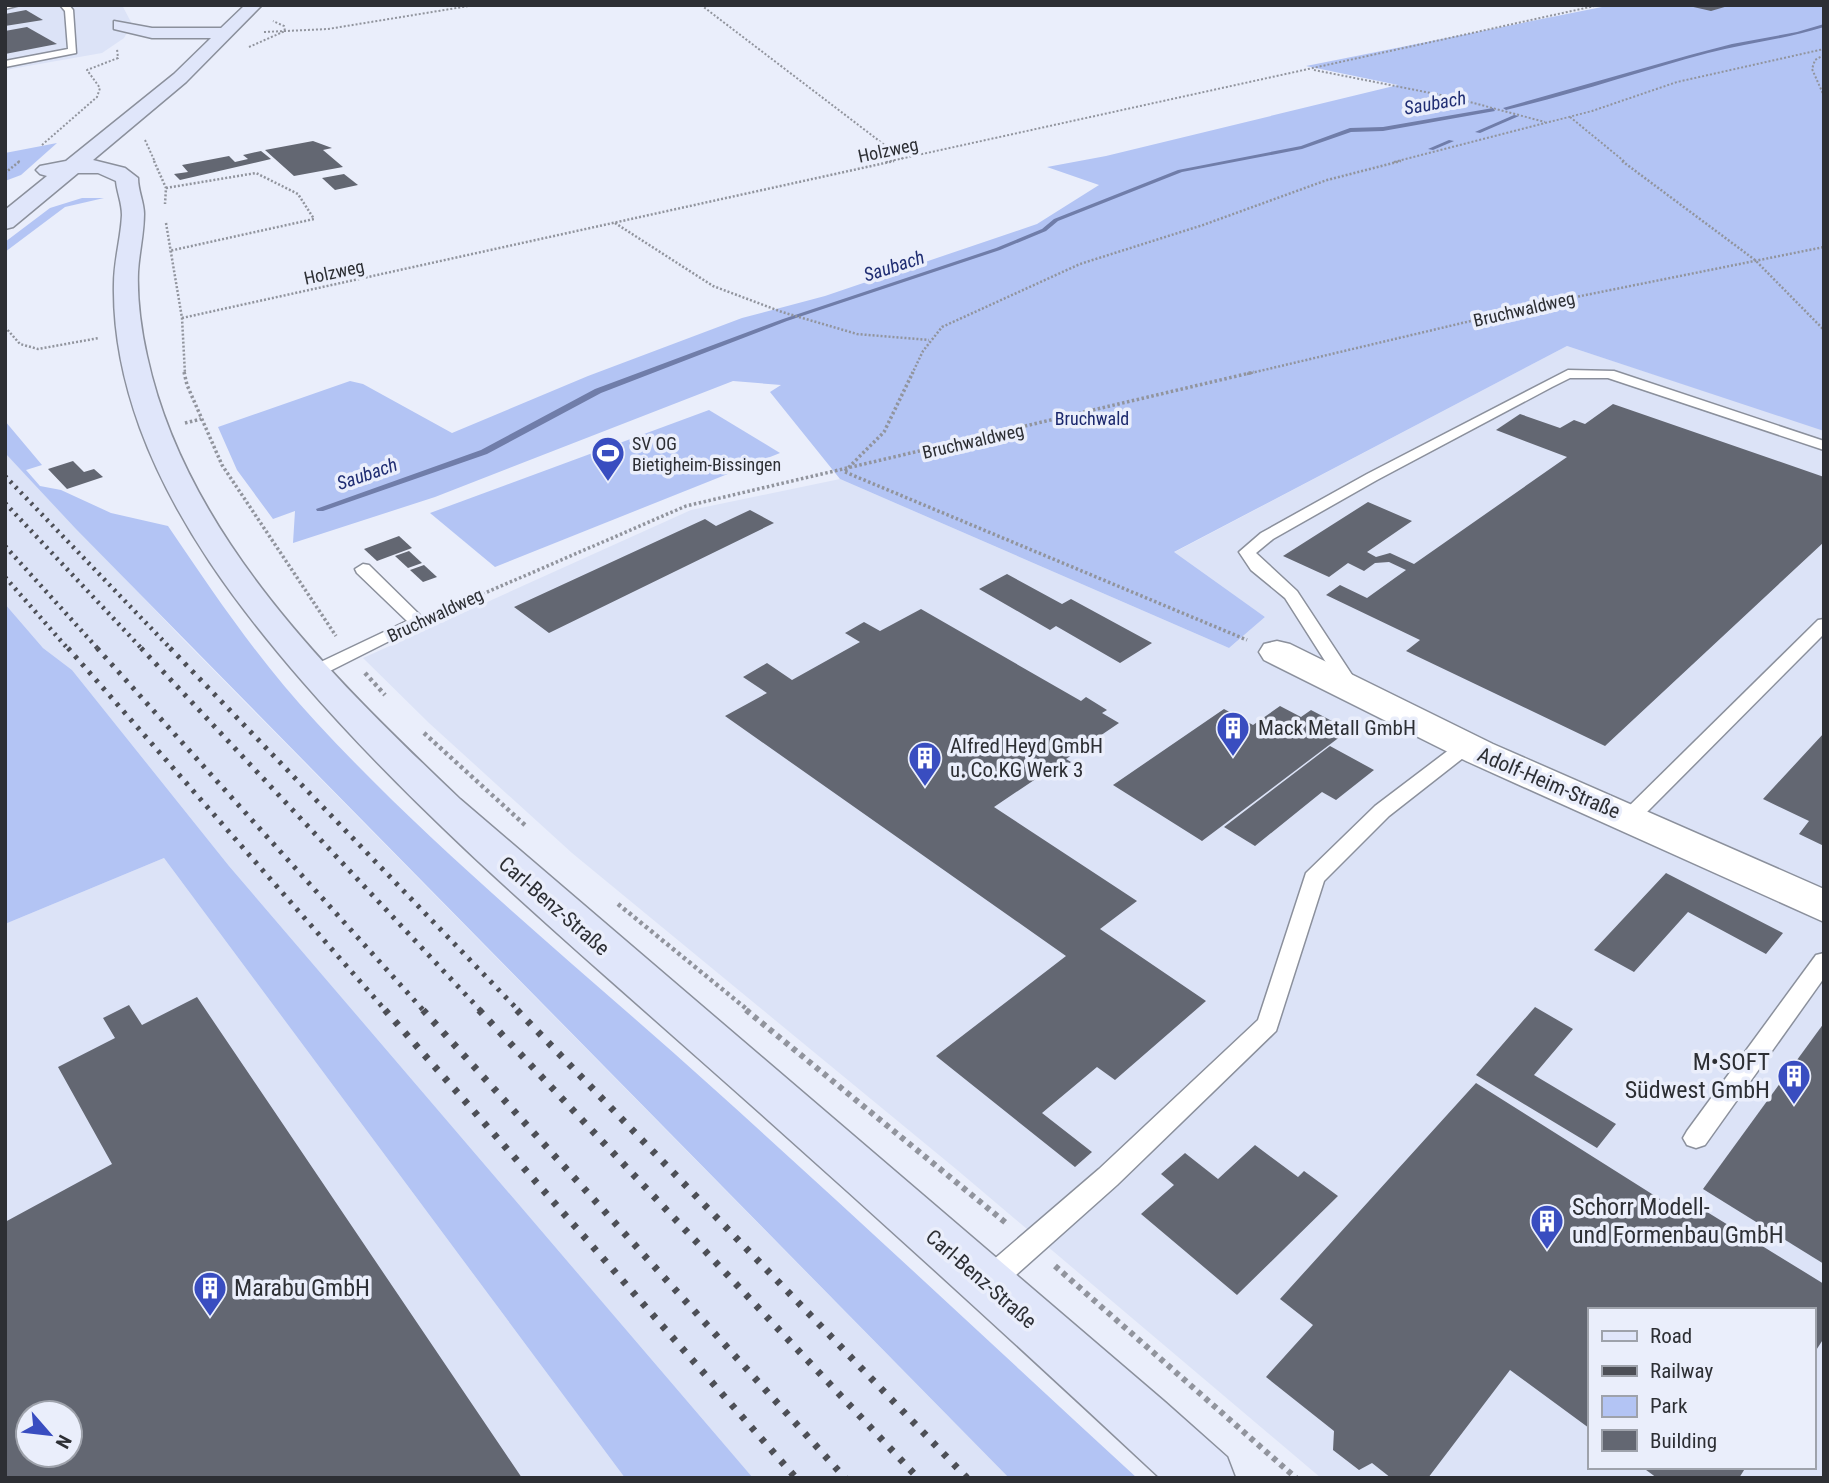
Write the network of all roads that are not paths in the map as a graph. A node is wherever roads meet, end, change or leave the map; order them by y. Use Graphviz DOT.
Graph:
graph roads {
  1 [pos="16,5"];
  2 [pos="64,5"];
  3 [pos="254,5"];
  4 [pos="5,7"];
  5 [pos="120,24"];
  6 [pos="197,33"];
  7 [pos="228,33"];
  8 [pos="5,64"];
  9 [pos="143,83"];
  10 [pos="105,142"];
  11 [pos="66,176"];
  12 [pos="121,187"];
  13 [pos="10,212"];
  14 [pos="1824,446"];
  15 [pos="363,569"];
  16 [pos="1824,624"];
  17 [pos="1277,652"];
  18 [pos="314,673"];
  19 [pos="1356,695"];
  20 [pos="1465,747"];
  21 [pos="1630,817"];
  22 [pos="1824,907"];
  23 [pos="1824,961"];
  24 [pos="1696,1138"];
  25 [pos="986,1283"];
  26 [pos="1205,1478"];
  1 -- 4 [label="lane"];
  2 -- 8 [label="lane"];
  3 -- 7 [label="street"];
  5 -- 6 [label="street"];
  5 -- 6 [label="street"];
  5 -- 6 [label="street"];
  6 -- 7 [label="street"];
  7 -- 10 [label="street"];
  9 -- 11 [label="street"];
  10 -- 11 [label="street"];
  10 -- 12 [label="street, Carl-Benz-Straße"];
  11 -- 12 [label="street"];
  11 -- 13 [label="street"];
  11 -- 13 [label="street"];
  12 -- 18 [label="street, Carl-Benz-Straße"];
  14 -- 19 [label="lane"];
  15 -- 18 [label="lane, Bruchwaldweg"];
  16 -- 21 [label="lane"];
  17 -- 19 [label="street, Adolf-Heim-Straße"];
  18 -- 25 [label="street, Carl-Benz-Straße"];
  19 -- 20 [label="street, Adolf-Heim-Straße"];
  20 -- 21 [label="street, Adolf-Heim-Straße"];
  20 -- 25 [label="lane"];
  21 -- 22 [label="street, Adolf-Heim-Straße"];
  23 -- 24 [label="lane"];
  25 -- 26 [label="street, Carl-Benz-Straße"];
}
